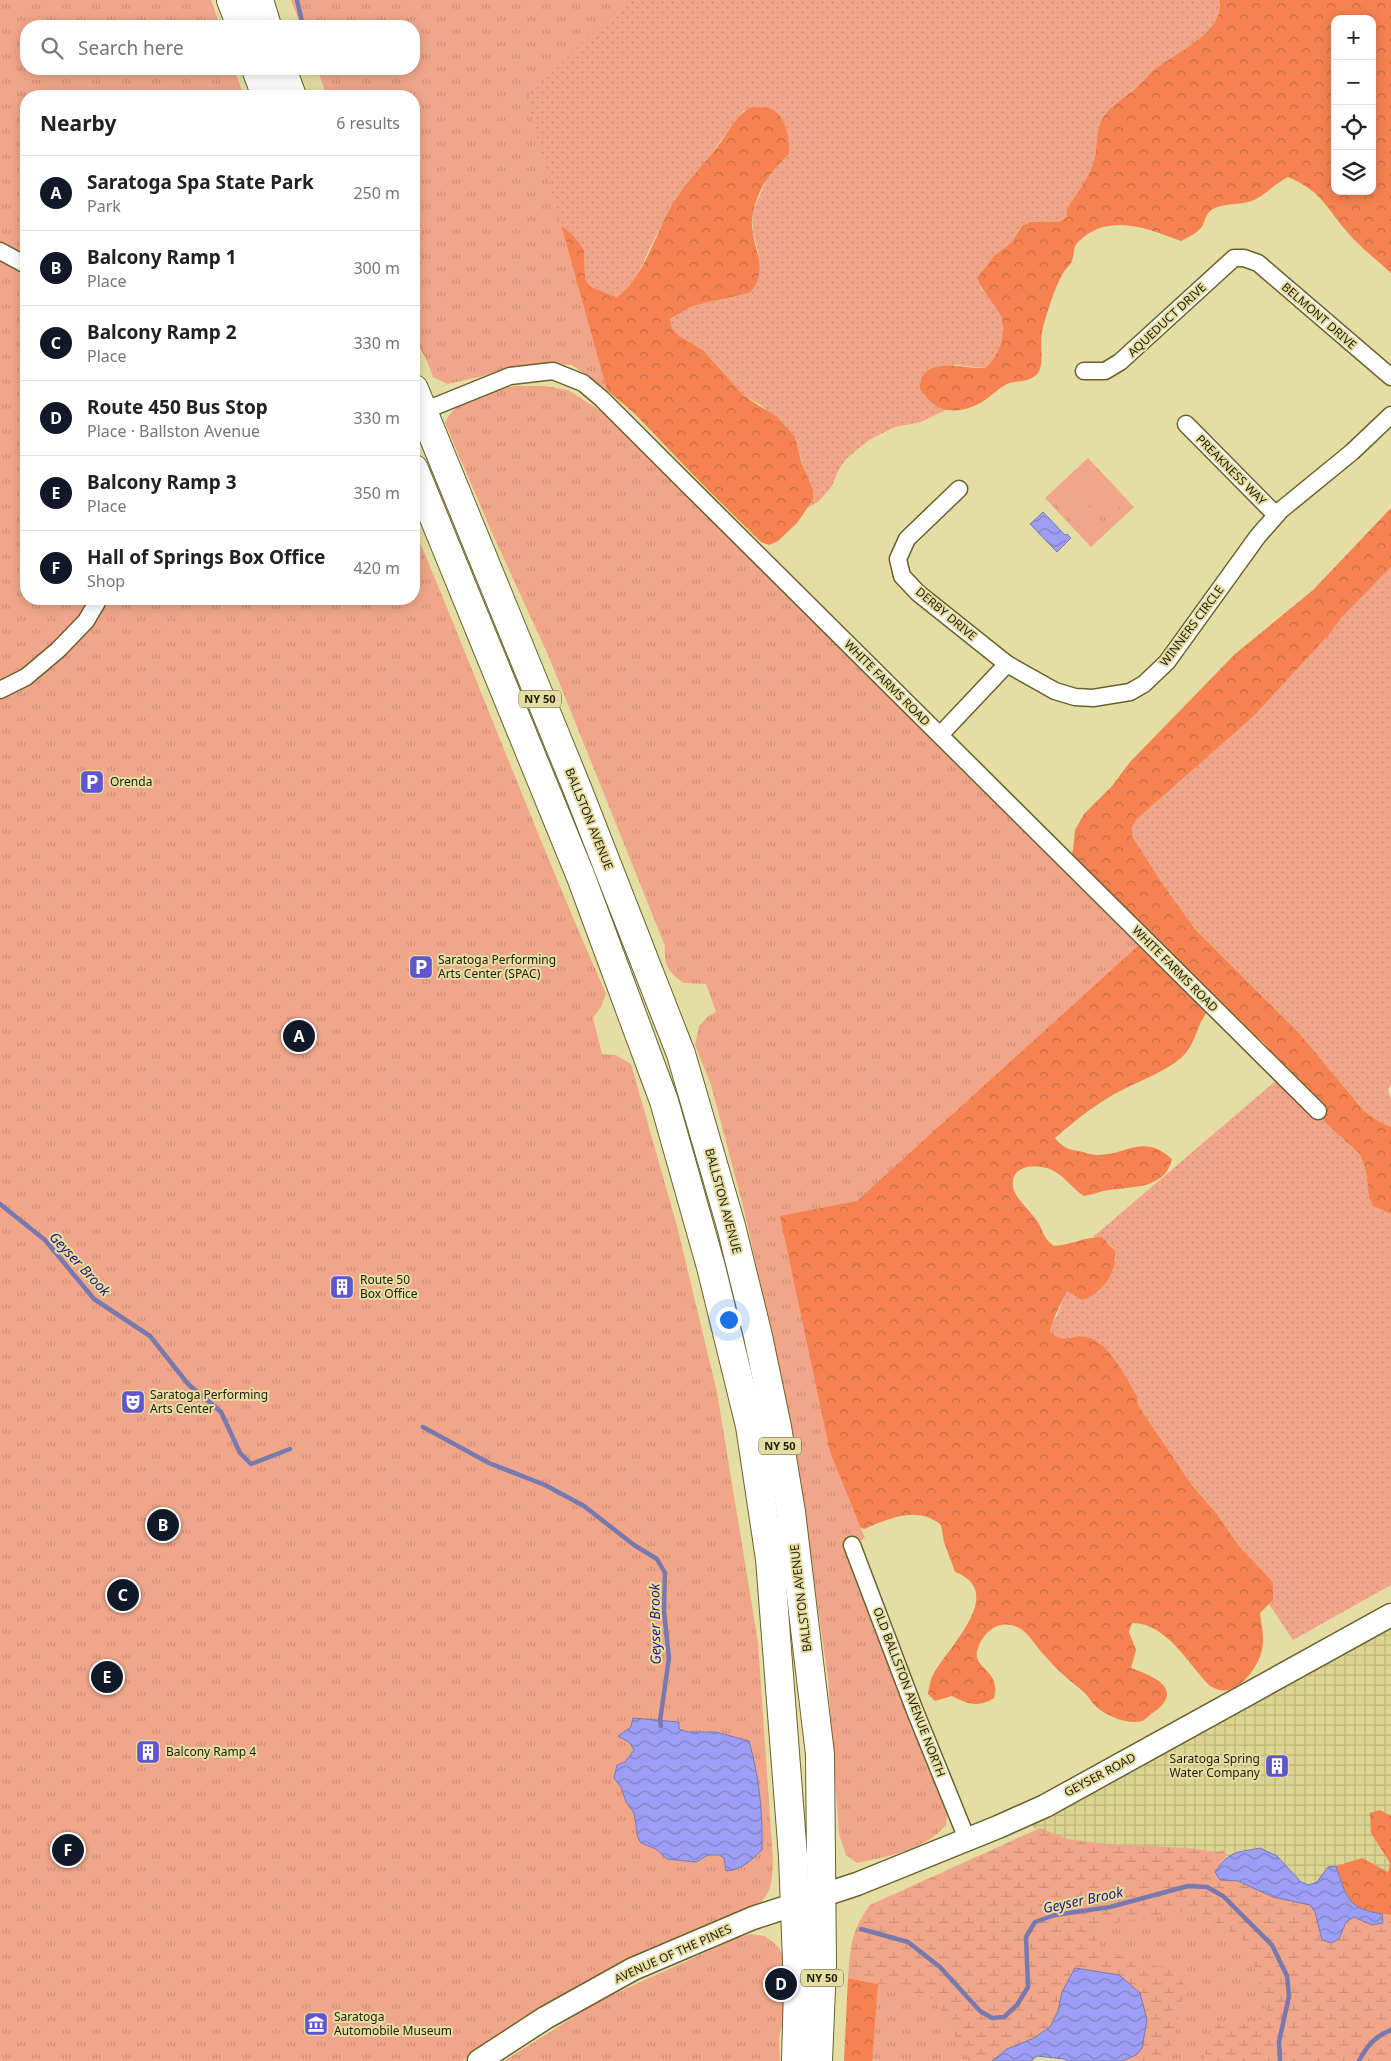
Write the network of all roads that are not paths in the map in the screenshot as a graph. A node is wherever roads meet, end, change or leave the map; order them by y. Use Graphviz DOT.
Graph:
graph roads {
  1 [pos="231,0"];
  2 [pos="259,0"];
  3 [pos="239,20"];
  4 [pos="266,20"];
  5 [pos="258,75"];
  6 [pos="284,75"];
  7 [pos="264,90"];
  8 [pos="290,90"];
  9 [pos="0,251"];
  10 [pos="1244,258"];
  11 [pos="20,262"];
  12 [pos="1084,371"];
  13 [pos="1391,378"];
  14 [pos="420,404"];
  15 [pos="420,412"];
  16 [pos="1391,416"];
  17 [pos="1186,424"];
  18 [pos="420,484"];
  19 [pos="958,489"];
  20 [pos="1276,515"];
  21 [pos="95,605"];
  22 [pos="1007,664"];
  23 [pos="0,690"];
  24 [pos="940,735"];
  25 [pos="1318,1111"];
  26 [pos="852,1545"];
  27 [pos="1391,1615"];
  28 [pos="967,1840"];
  29 [pos="820,1896"];
  30 [pos="795,1904"];
  31 [pos="479,2061"];
  32 [pos="796,2061"];
  33 [pos="818,2061"];
  1 -- 3 [label="highway"];
  2 -- 4 [label="highway"];
  5 -- 7 [label="highway"];
  6 -- 8 [label="highway"];
  9 -- 11 [label="street"];
  10 -- 12 [label="street, AQUEDUCT DRIVE"];
  10 -- 13 [label="street, BELMONT DRIVE"];
  14 -- 24 [label="street, WHITE FARMS ROAD"];
  15 -- 29 [label="highway, BALLSTON AVENUE / NY 50"];
  16 -- 20 [label="street, WINNERS CIRCLE"];
  17 -- 20 [label="street, PREAKNESS WAY"];
  18 -- 30 [label="highway, BALLSTON AVENUE / NY 50"];
  19 -- 22 [label="street, DERBY DRIVE"];
  20 -- 22 [label="street, WINNERS CIRCLE"];
  21 -- 23 [label="street"];
  22 -- 24 [label="street"];
  24 -- 25 [label="street, WHITE FARMS ROAD"];
  26 -- 28 [label="street, OLD BALLSTON AVENUE NORTH"];
  27 -- 28 [label="street, GEYSER ROAD"];
  28 -- 29 [label="street, GEYSER ROAD"];
  29 -- 30 [label="street, GEYSER ROAD"];
  29 -- 33 [label="highway, BALLSTON AVENUE / NY 50"];
  30 -- 31 [label="street, AVENUE OF THE PINES"];
  30 -- 32 [label="highway, BALLSTON AVENUE / NY 50"];
}
